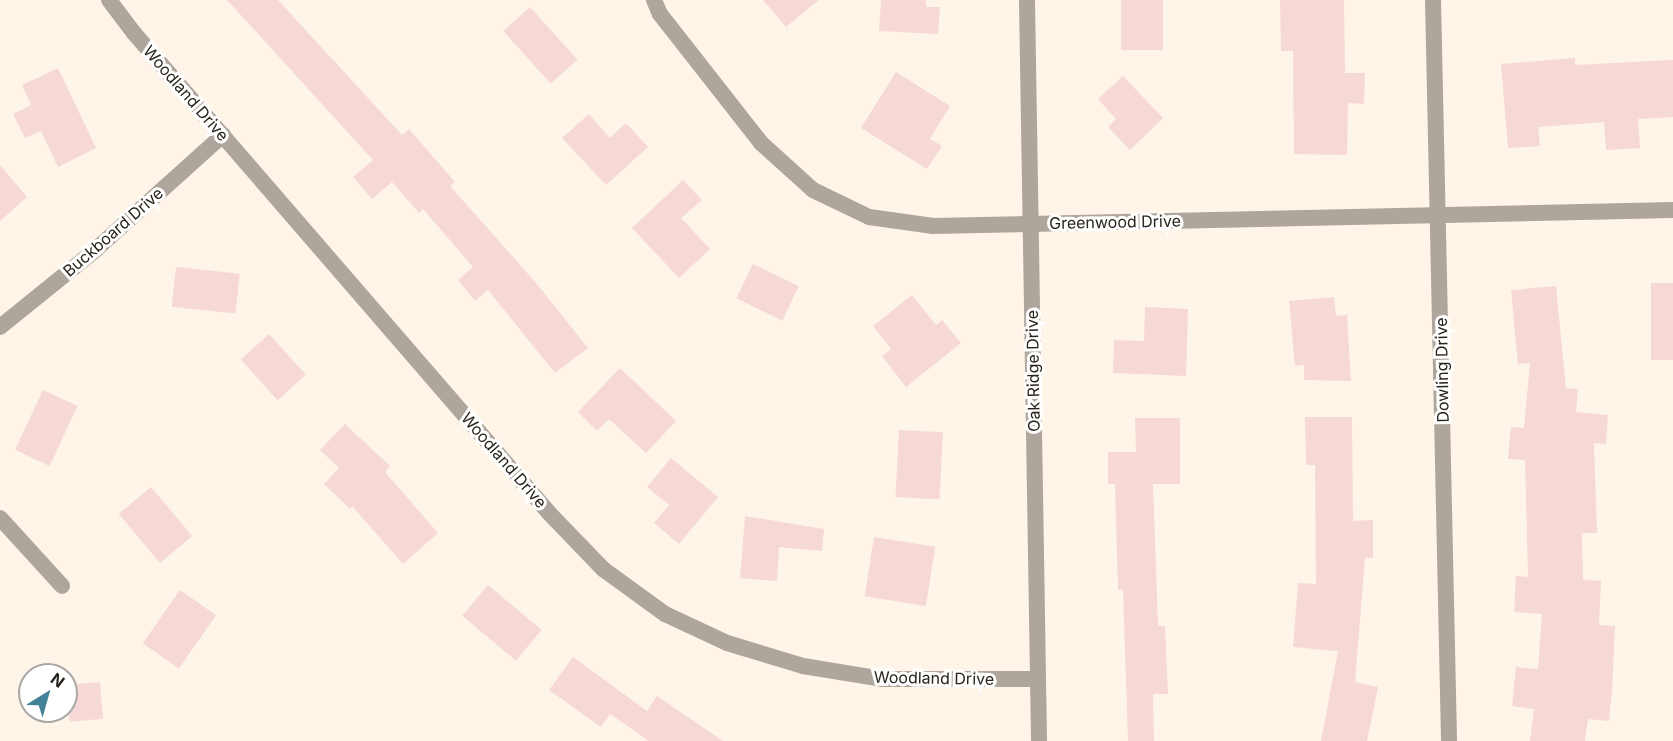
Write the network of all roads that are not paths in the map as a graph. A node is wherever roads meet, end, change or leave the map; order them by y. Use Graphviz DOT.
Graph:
graph roads {
  1 [pos="109,0"];
  2 [pos="654,0"];
  3 [pos="1027,0"];
  4 [pos="1433,0"];
  5 [pos="223,135"];
  6 [pos="1673,210"];
  7 [pos="1439,215"];
  8 [pos="1031,223"];
  9 [pos="0,327"];
  10 [pos="0,518"];
  11 [pos="62,586"];
  12 [pos="1037,679"];
  13 [pos="1040,741"];
  14 [pos="1449,741"];
  1 -- 5 [label="street, Woodland Drive"];
  2 -- 8 [label="street, Greenwood Drive"];
  3 -- 8 [label="street, Oak Ridge Drive"];
  4 -- 7 [label="street, Dowling Drive"];
  5 -- 9 [label="street, Buckboard Drive"];
  5 -- 12 [label="street, Woodland Drive"];
  6 -- 7 [label="street, Greenwood Drive"];
  7 -- 8 [label="street, Greenwood Drive"];
  7 -- 14 [label="street, Dowling Drive"];
  8 -- 12 [label="street, Oak Ridge Drive"];
  10 -- 11 [label="street"];
  12 -- 13 [label="street, Oak Ridge Drive"];
}
